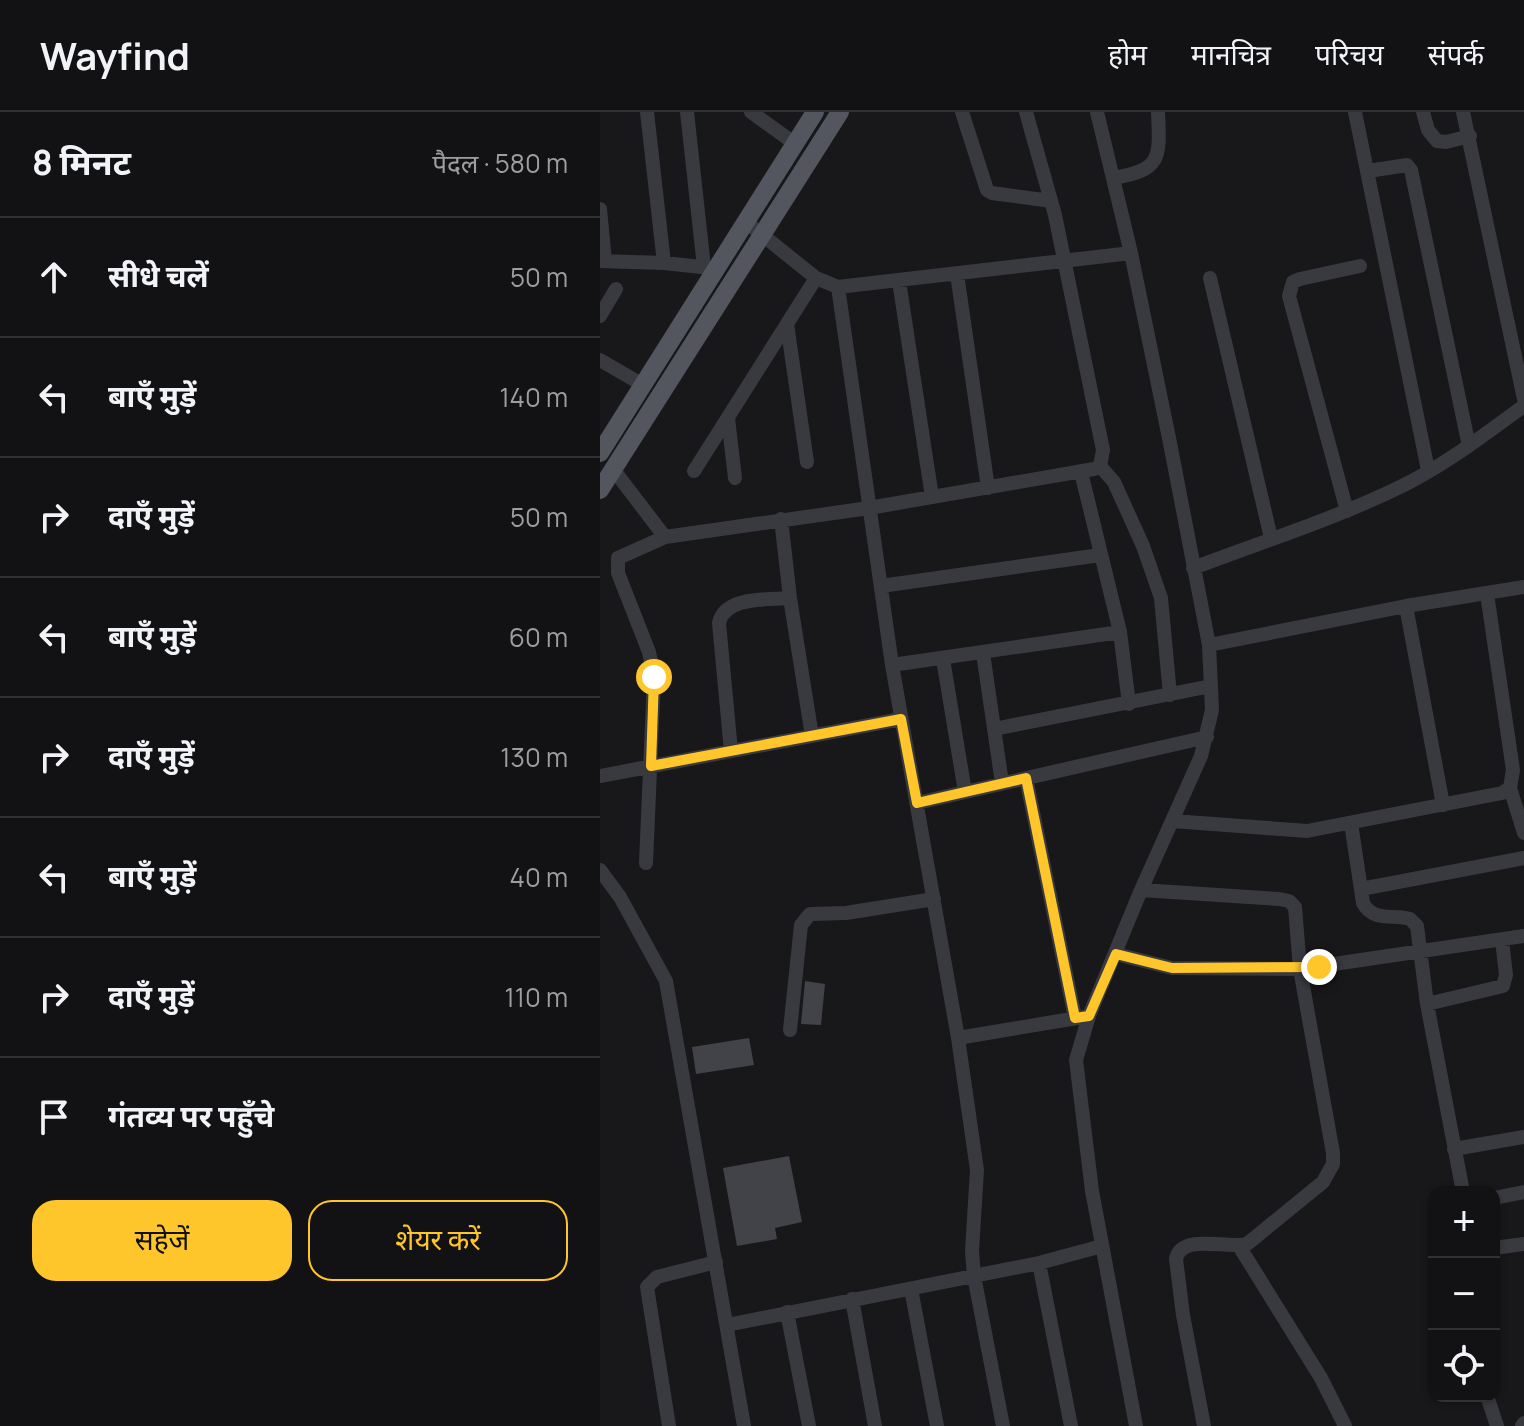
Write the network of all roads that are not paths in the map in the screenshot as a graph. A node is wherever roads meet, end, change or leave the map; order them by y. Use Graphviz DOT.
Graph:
graph roads {
  1 [pos="647,112"];
  2 [pos="687,112"];
  3 [pos="751,112"];
  4 [pos="815,112"];
  5 [pos="840,112"];
  6 [pos="962,112"];
  7 [pos="1026,112"];
  8 [pos="1097,112"];
  9 [pos="1158,112"];
  10 [pos="1355,112"];
  11 [pos="1423,112"];
  12 [pos="1463,112"];
  13 [pos="1470,136"];
  14 [pos="794,143"];
  15 [pos="1368,171"];
  16 [pos="1113,178"];
  17 [pos="1051,201"];
  18 [pos="600,209"];
  19 [pos="745,221"];
  20 [pos="763,235"];
  21 [pos="1131,253"];
  22 [pos="602,261"];
  23 [pos="1065,261"];
  24 [pos="664,263"];
  25 [pos="1360,266"];
  26 [pos="710,268"];
  27 [pos="957,274"];
  28 [pos="816,278"];
  29 [pos="1210,278"];
  30 [pos="899,281"];
  31 [pos="838,287"];
  32 [pos="616,289"];
  33 [pos="600,316"];
  34 [pos="787,324"];
  35 [pos="600,360"];
  36 [pos="643,385"];
  37 [pos="1524,399"];
  38 [pos="1524,406"];
  39 [pos="728,418"];
  40 [pos="1469,446"];
  41 [pos="600,453"];
  42 [pos="807,462"];
  43 [pos="1100,466"];
  44 [pos="613,469"];
  45 [pos="1428,470"];
  46 [pos="694,471"];
  47 [pos="1081,472"];
  48 [pos="735,478"];
  49 [pos="988,488"];
  50 [pos="600,490"];
  51 [pos="932,497"];
  52 [pos="869,508"];
  53 [pos="1347,511"];
  54 [pos="781,519"];
  55 [pos="665,537"];
  56 [pos="1271,538"];
  57 [pos="1100,555"];
  58 [pos="1193,568"];
  59 [pos="881,586"];
  60 [pos="1524,587"];
  61 [pos="1487,594"];
  62 [pos="790,598"];
  63 [pos="1406,606"];
  64 [pos="1120,632"];
  65 [pos="1209,645"];
  66 [pos="983,653"];
  67 [pos="943,659"];
  68 [pos="892,665"];
  69 [pos="1211,686"];
  70 [pos="1170,695"];
  71 [pos="1129,704"];
  72 [pos="901,719"];
  73 [pos="994,729"];
  74 [pos="812,736"];
  75 [pos="1207,737"];
  76 [pos="731,751"];
  77 [pos="651,766"];
  78 [pos="600,776"];
  79 [pos="1026,778"];
  80 [pos="1002,783"];
  81 [pos="1510,788"];
  82 [pos="965,792"];
  83 [pos="917,803"];
  84 [pos="1443,805"];
  85 [pos="1173,821"];
  86 [pos="1351,823"];
  87 [pos="1524,833"];
  88 [pos="1524,858"];
  89 [pos="646,863"];
  90 [pos="600,870"];
  91 [pos="605,889"];
  92 [pos="1361,889"];
  93 [pos="1141,890"];
  94 [pos="934,899"];
  95 [pos="1524,936"];
  96 [pos="1502,940"];
  97 [pos="1419,953"];
  98 [pos="1116,954"];
  99 [pos="1300,969"];
  100 [pos="1427,1004"];
  101 [pos="1082,1017"];
  102 [pos="790,1030"];
  103 [pos="958,1038"];
  104 [pos="1524,1137"];
  105 [pos="1454,1149"];
  106 [pos="1462,1186"];
  107 [pos="1524,1192"];
  108 [pos="1500,1197"];
  109 [pos="1524,1244"];
  110 [pos="1102,1246"];
  111 [pos="1239,1246"];
  112 [pos="1500,1247"];
  113 [pos="716,1262"];
  114 [pos="1039,1263"];
  115 [pos="974,1276"];
  116 [pos="911,1289"];
  117 [pos="852,1299"];
  118 [pos="787,1312"];
  119 [pos="727,1325"];
  120 [pos="1489,1402"];
  121 [pos="669,1426"];
  122 [pos="744,1426"];
  123 [pos="809,1426"];
  124 [pos="875,1426"];
  125 [pos="937,1426"];
  126 [pos="1003,1426"];
  127 [pos="1071,1426"];
  128 [pos="1136,1426"];
  129 [pos="1204,1426"];
  130 [pos="1345,1426"];
  131 [pos="1497,1426"];
  1 -- 24 [label="street"];
  2 -- 26 [label="street"];
  3 -- 14 [label="street"];
  4 -- 14 [label="main road"];
  5 -- 20 [label="main road"];
  6 -- 17 [label="street"];
  7 -- 17 [label="street"];
  8 -- 16 [label="street"];
  9 -- 16 [label="street"];
  10 -- 15 [label="street"];
  11 -- 13 [label="street"];
  12 -- 13 [label="street"];
  13 -- 37 [label="street"];
  14 -- 19 [label="main road"];
  15 -- 40 [label="street"];
  15 -- 45 [label="street"];
  16 -- 21 [label="street"];
  17 -- 23 [label="street"];
  18 -- 22 [label="street"];
  19 -- 20 [label="street"];
  19 -- 26 [label="main road"];
  20 -- 28 [label="street"];
  20 -- 44 [label="main road"];
  21 -- 23 [label="street"];
  21 -- 58 [label="street"];
  22 -- 24 [label="street"];
  23 -- 27 [label="street"];
  23 -- 43 [label="street"];
  24 -- 26 [label="street"];
  25 -- 53 [label="street"];
  26 -- 36 [label="main road"];
  27 -- 30 [label="street"];
  27 -- 49 [label="street"];
  28 -- 31 [label="street"];
  28 -- 34 [label="street"];
  29 -- 56 [label="street"];
  30 -- 31 [label="street"];
  30 -- 51 [label="street"];
  31 -- 52 [label="street"];
  32 -- 33 [label="street"];
  34 -- 39 [label="street"];
  34 -- 42 [label="street"];
  35 -- 36 [label="street"];
  36 -- 41 [label="main road"];
  38 -- 40 [label="street"];
  39 -- 46 [label="street"];
  39 -- 48 [label="street"];
  40 -- 45 [label="street"];
  43 -- 47 [label="street"];
  43 -- 70 [label="street"];
  44 -- 50 [label="main road"];
  44 -- 55 [label="street"];
  45 -- 53 [label="street"];
  47 -- 49 [label="street"];
  47 -- 57 [label="street"];
  49 -- 51 [label="street"];
  51 -- 52 [label="street"];
  52 -- 54 [label="street"];
  52 -- 59 [label="street"];
  53 -- 56 [label="street"];
  54 -- 55 [label="street"];
  54 -- 62 [label="street"];
  55 -- 77 [label="street"];
  56 -- 58 [label="street"];
  57 -- 59 [label="street"];
  57 -- 64 [label="street"];
  58 -- 65 [label="street"];
  59 -- 68 [label="street"];
  60 -- 61 [label="street"];
  61 -- 63 [label="street"];
  61 -- 81 [label="street"];
  62 -- 74 [label="street"];
  62 -- 76 [label="street"];
  63 -- 65 [label="street"];
  63 -- 84 [label="street"];
  64 -- 66 [label="street"];
  64 -- 71 [label="street"];
  65 -- 69 [label="street"];
  66 -- 67 [label="street"];
  66 -- 73 [label="street"];
  67 -- 68 [label="street"];
  67 -- 82 [label="street"];
  68 -- 72 [label="street"];
  69 -- 70 [label="street"];
  69 -- 75 [label="street"];
  70 -- 71 [label="street"];
  71 -- 73 [label="street"];
  72 -- 74 [label="street"];
  72 -- 83 [label="street"];
  73 -- 80 [label="street"];
  74 -- 76 [label="street"];
  75 -- 79 [label="street"];
  75 -- 85 [label="street"];
  76 -- 77 [label="street"];
  77 -- 78 [label="street"];
  77 -- 89 [label="street"];
  79 -- 80 [label="street"];
  79 -- 101 [label="street"];
  80 -- 82 [label="street"];
  81 -- 84 [label="street"];
  81 -- 87 [label="street"];
  82 -- 83 [label="street"];
  83 -- 94 [label="street"];
  84 -- 86 [label="street"];
  85 -- 86 [label="street"];
  85 -- 93 [label="street"];
  86 -- 92 [label="street"];
  88 -- 92 [label="street"];
  90 -- 91 [label="street"];
  91 -- 113 [label="street"];
  92 -- 97 [label="street"];
  93 -- 98 [label="street"];
  93 -- 99 [label="street"];
  94 -- 102 [label="street"];
  94 -- 103 [label="street"];
  95 -- 96 [label="street"];
  96 -- 97 [label="street"];
  96 -- 100 [label="street"];
  97 -- 99 [label="street"];
  97 -- 100 [label="street"];
  98 -- 99 [label="street"];
  98 -- 101 [label="street"];
  99 -- 111 [label="street"];
  100 -- 105 [label="street"];
  101 -- 103 [label="street"];
  101 -- 110 [label="street"];
  103 -- 115 [label="street"];
  104 -- 105 [label="street"];
  105 -- 106 [label="street"];
  107 -- 108 [label="street"];
  109 -- 112 [label="street"];
  110 -- 114 [label="street"];
  110 -- 128 [label="street"];
  111 -- 129 [label="street"];
  111 -- 130 [label="street"];
  113 -- 119 [label="street"];
  113 -- 121 [label="street"];
  114 -- 115 [label="street"];
  114 -- 127 [label="street"];
  115 -- 116 [label="street"];
  115 -- 126 [label="street"];
  116 -- 117 [label="street"];
  116 -- 125 [label="street"];
  117 -- 118 [label="street"];
  117 -- 124 [label="street"];
  118 -- 119 [label="street"];
  118 -- 123 [label="street"];
  119 -- 122 [label="street"];
  120 -- 131 [label="street"];
}
